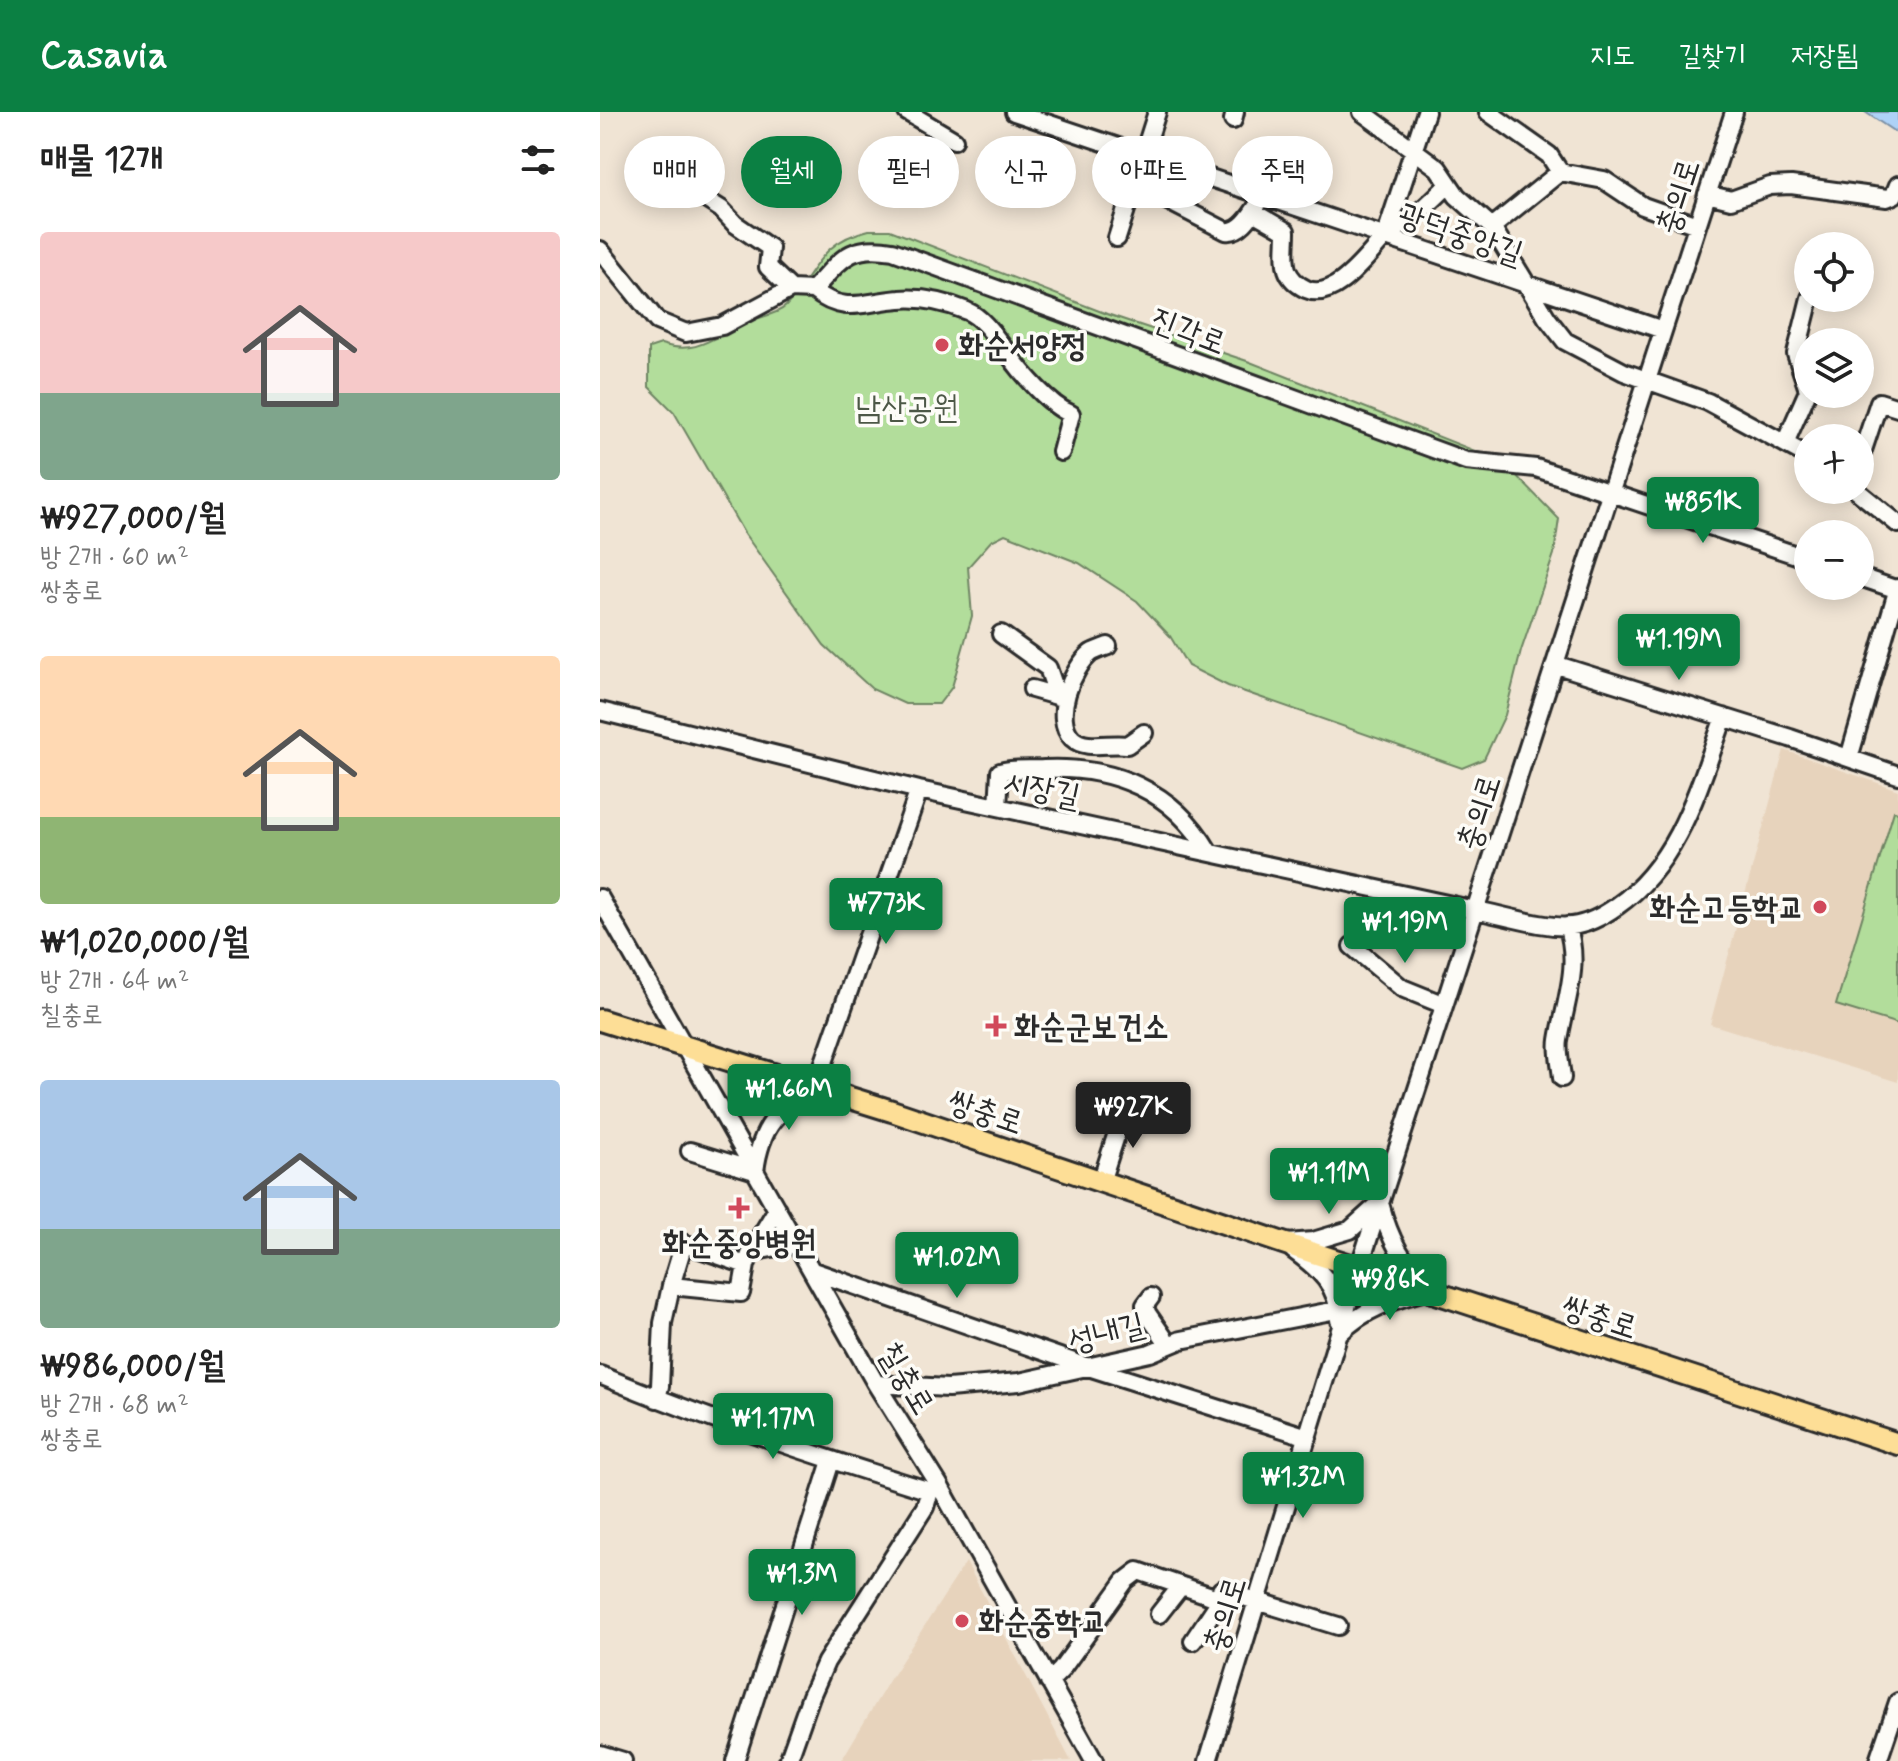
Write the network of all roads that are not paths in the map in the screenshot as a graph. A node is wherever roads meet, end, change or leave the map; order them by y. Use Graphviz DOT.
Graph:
graph roads {
  1 [pos="907,112"];
  2 [pos="1014,112"];
  3 [pos="1157,112"];
  4 [pos="1362,112"];
  5 [pos="1426,112"];
  6 [pos="1488,112"];
  7 [pos="1734,112"];
  8 [pos="947,136"];
  9 [pos="1150,136"];
  10 [pos="1092,137"];
  11 [pos="1414,149"];
  12 [pos="1560,172"];
  13 [pos="1449,184"];
  14 [pos="1898,185"];
  15 [pos="1707,194"];
  16 [pos="719,208"];
  17 [pos="1127,208"];
  18 [pos="1182,208"];
  19 [pos="1255,208"];
  20 [pos="1303,208"];
  21 [pos="1253,212"];
  22 [pos="1697,225"];
  23 [pos="1492,227"];
  24 [pos="1385,237"];
  25 [pos="1117,238"];
  26 [pos="600,250"];
  27 [pos="1527,284"];
  28 [pos="791,289"];
  29 [pos="813,290"];
  30 [pos="1663,330"];
  31 [pos="1647,381"];
  32 [pos="1800,408"];
  33 [pos="1898,408"];
  34 [pos="1872,424"];
  35 [pos="1785,443"];
  36 [pos="1794,448"];
  37 [pos="1061,452"];
  38 [pos="1611,492"];
  39 [pos="1873,504"];
  40 [pos="1898,524"];
  41 [pos="1794,554"];
  42 [pos="1874,581"];
  43 [pos="1898,589"];
  44 [pos="1001,634"];
  45 [pos="1108,646"];
  46 [pos="1557,665"];
  47 [pos="1032,689"];
  48 [pos="1062,698"];
  49 [pos="600,711"];
  50 [pos="1724,717"];
  51 [pos="1144,733"];
  52 [pos="1088,745"];
  53 [pos="1849,758"];
  54 [pos="1088,769"];
  55 [pos="1898,775"];
  56 [pos="919,790"];
  57 [pos="998,807"];
  58 [pos="1209,852"];
  59 [pos="600,898"];
  60 [pos="1475,910"];
  61 [pos="1567,926"];
  62 [pos="1352,946"];
  63 [pos="1444,1005"];
  64 [pos="600,1020"];
  65 [pos="683,1045"];
  66 [pos="1562,1078"];
  67 [pos="815,1088"];
  68 [pos="1126,1105"];
  69 [pos="690,1151"];
  70 [pos="755,1171"];
  71 [pos="1101,1182"];
  72 [pos="1380,1203"];
  73 [pos="777,1209"];
  74 [pos="797,1243"];
  75 [pos="1283,1243"];
  76 [pos="748,1258"];
  77 [pos="1359,1268"];
  78 [pos="813,1271"];
  79 [pos="671,1286"];
  80 [pos="1429,1290"];
  81 [pos="1151,1297"];
  82 [pos="1343,1309"];
  83 [pos="1339,1334"];
  84 [pos="1169,1345"];
  85 [pos="1088,1367"];
  86 [pos="600,1375"];
  87 [pos="876,1384"];
  88 [pos="657,1399"];
  89 [pos="1308,1437"];
  90 [pos="1898,1444"];
  91 [pos="831,1461"];
  92 [pos="934,1487"];
  93 [pos="1167,1574"];
  94 [pos="1181,1586"];
  95 [pos="1226,1596"];
  96 [pos="1257,1601"];
  97 [pos="1159,1614"];
  98 [pos="1338,1626"];
  99 [pos="1193,1641"];
  100 [pos="1049,1682"];
  101 [pos="1898,1702"];
  102 [pos="600,1754"];
  103 [pos="623,1761"];
  104 [pos="735,1761"];
  105 [pos="788,1761"];
  106 [pos="1094,1761"];
  107 [pos="1208,1761"];
  108 [pos="1878,1761"];
  1 -- 8 [label="street"];
  2 -- 10 [label="street, 광덕중앙길"];
  3 -- 9 [label="street"];
  4 -- 11 [label="street"];
  5 -- 11 [label="street"];
  6 -- 12 [label="street"];
  7 -- 15 [label="street, 충의로"];
  11 -- 13 [label="street"];
  11 -- 24 [label="street"];
  12 -- 22 [label="street"];
  12 -- 23 [label="street"];
  13 -- 23 [label="street"];
  13 -- 24 [label="street"];
  14 -- 15 [label="street"];
  15 -- 22 [label="street, 충의로"];
  16 -- 28 [label="street"];
  17 -- 25 [label="street"];
  18 -- 21 [label="street"];
  19 -- 21 [label="street"];
  20 -- 24 [label="street, 광덕중앙길"];
  21 -- 24 [label="street"];
  22 -- 30 [label="street, 충의로"];
  23 -- 27 [label="street"];
  24 -- 27 [label="street, 광덕중앙길"];
  26 -- 28 [label="street"];
  27 -- 30 [label="street, 광덕중앙길"];
  27 -- 31 [label="street"];
  28 -- 29 [label="street"];
  29 -- 37 [label="street"];
  29 -- 38 [label="street, 진각로"];
  30 -- 31 [label="street, 충의로"];
  31 -- 35 [label="street"];
  31 -- 38 [label="street, 충의로"];
  32 -- 35 [label="street"];
  33 -- 34 [label="street"];
  35 -- 36 [label="street"];
  38 -- 41 [label="street, 진각로"];
  38 -- 46 [label="street, 충의로"];
  39 -- 40 [label="street"];
  42 -- 43 [label="street"];
  43 -- 53 [label="street"];
  44 -- 48 [label="street"];
  45 -- 48 [label="street"];
  46 -- 50 [label="street"];
  46 -- 60 [label="street, 충의로"];
  47 -- 48 [label="street"];
  48 -- 52 [label="street"];
  49 -- 56 [label="street, 시장길"];
  50 -- 53 [label="street"];
  50 -- 61 [label="street"];
  51 -- 52 [label="street"];
  52 -- 54 [label="street"];
  53 -- 55 [label="street"];
  54 -- 57 [label="street"];
  54 -- 58 [label="street"];
  56 -- 57 [label="street, 시장길"];
  56 -- 67 [label="street"];
  57 -- 58 [label="street, 시장길"];
  58 -- 60 [label="street, 시장길"];
  59 -- 65 [label="street, 칠충로"];
  60 -- 61 [label="street, 시장길"];
  60 -- 63 [label="street, 충의로"];
  61 -- 66 [label="street"];
  62 -- 63 [label="street"];
  63 -- 72 [label="street, 충의로"];
  64 -- 65 [label="main road, 쌍충로"];
  65 -- 67 [label="main road, 쌍충로"];
  65 -- 70 [label="street, 칠충로"];
  67 -- 70 [label="street"];
  67 -- 71 [label="main road, 쌍충로"];
  68 -- 71 [label="street"];
  69 -- 70 [label="street"];
  70 -- 73 [label="street, 칠충로"];
  71 -- 75 [label="main road, 쌍충로"];
  72 -- 75 [label="street"];
  72 -- 77 [label="street, 충의로"];
  72 -- 80 [label="street"];
  73 -- 74 [label="street, 칠충로"];
  73 -- 76 [label="street"];
  74 -- 76 [label="street"];
  74 -- 78 [label="street, 칠충로"];
  75 -- 77 [label="main road, 쌍충로"];
  75 -- 82 [label="street"];
  76 -- 79 [label="street"];
  76 -- 79 [label="street"];
  77 -- 80 [label="main road, 쌍충로"];
  77 -- 82 [label="street, 충의로"];
  78 -- 85 [label="street"];
  78 -- 87 [label="street, 칠충로"];
  79 -- 88 [label="street"];
  80 -- 83 [label="street"];
  80 -- 90 [label="main road, 쌍충로"];
  81 -- 84 [label="street"];
  82 -- 83 [label="street, 충의로"];
  82 -- 84 [label="street, 성내길"];
  83 -- 89 [label="street, 충의로"];
  84 -- 85 [label="street, 성내길"];
  85 -- 87 [label="street, 성내길"];
  85 -- 89 [label="street"];
  86 -- 88 [label="street"];
  87 -- 92 [label="street, 칠충로"];
  88 -- 91 [label="street"];
  89 -- 96 [label="street, 충의로"];
  91 -- 92 [label="street"];
  91 -- 104 [label="street"];
  92 -- 100 [label="street, 칠충로"];
  92 -- 105 [label="street"];
  93 -- 95 [label="street"];
  94 -- 95 [label="street"];
  94 -- 97 [label="street"];
  94 -- 100 [label="street"];
  95 -- 96 [label="street"];
  95 -- 99 [label="street"];
  96 -- 98 [label="street"];
  96 -- 107 [label="street, 충의로"];
  100 -- 106 [label="street, 칠충로"];
  101 -- 108 [label="street"];
  102 -- 103 [label="street"];
}
